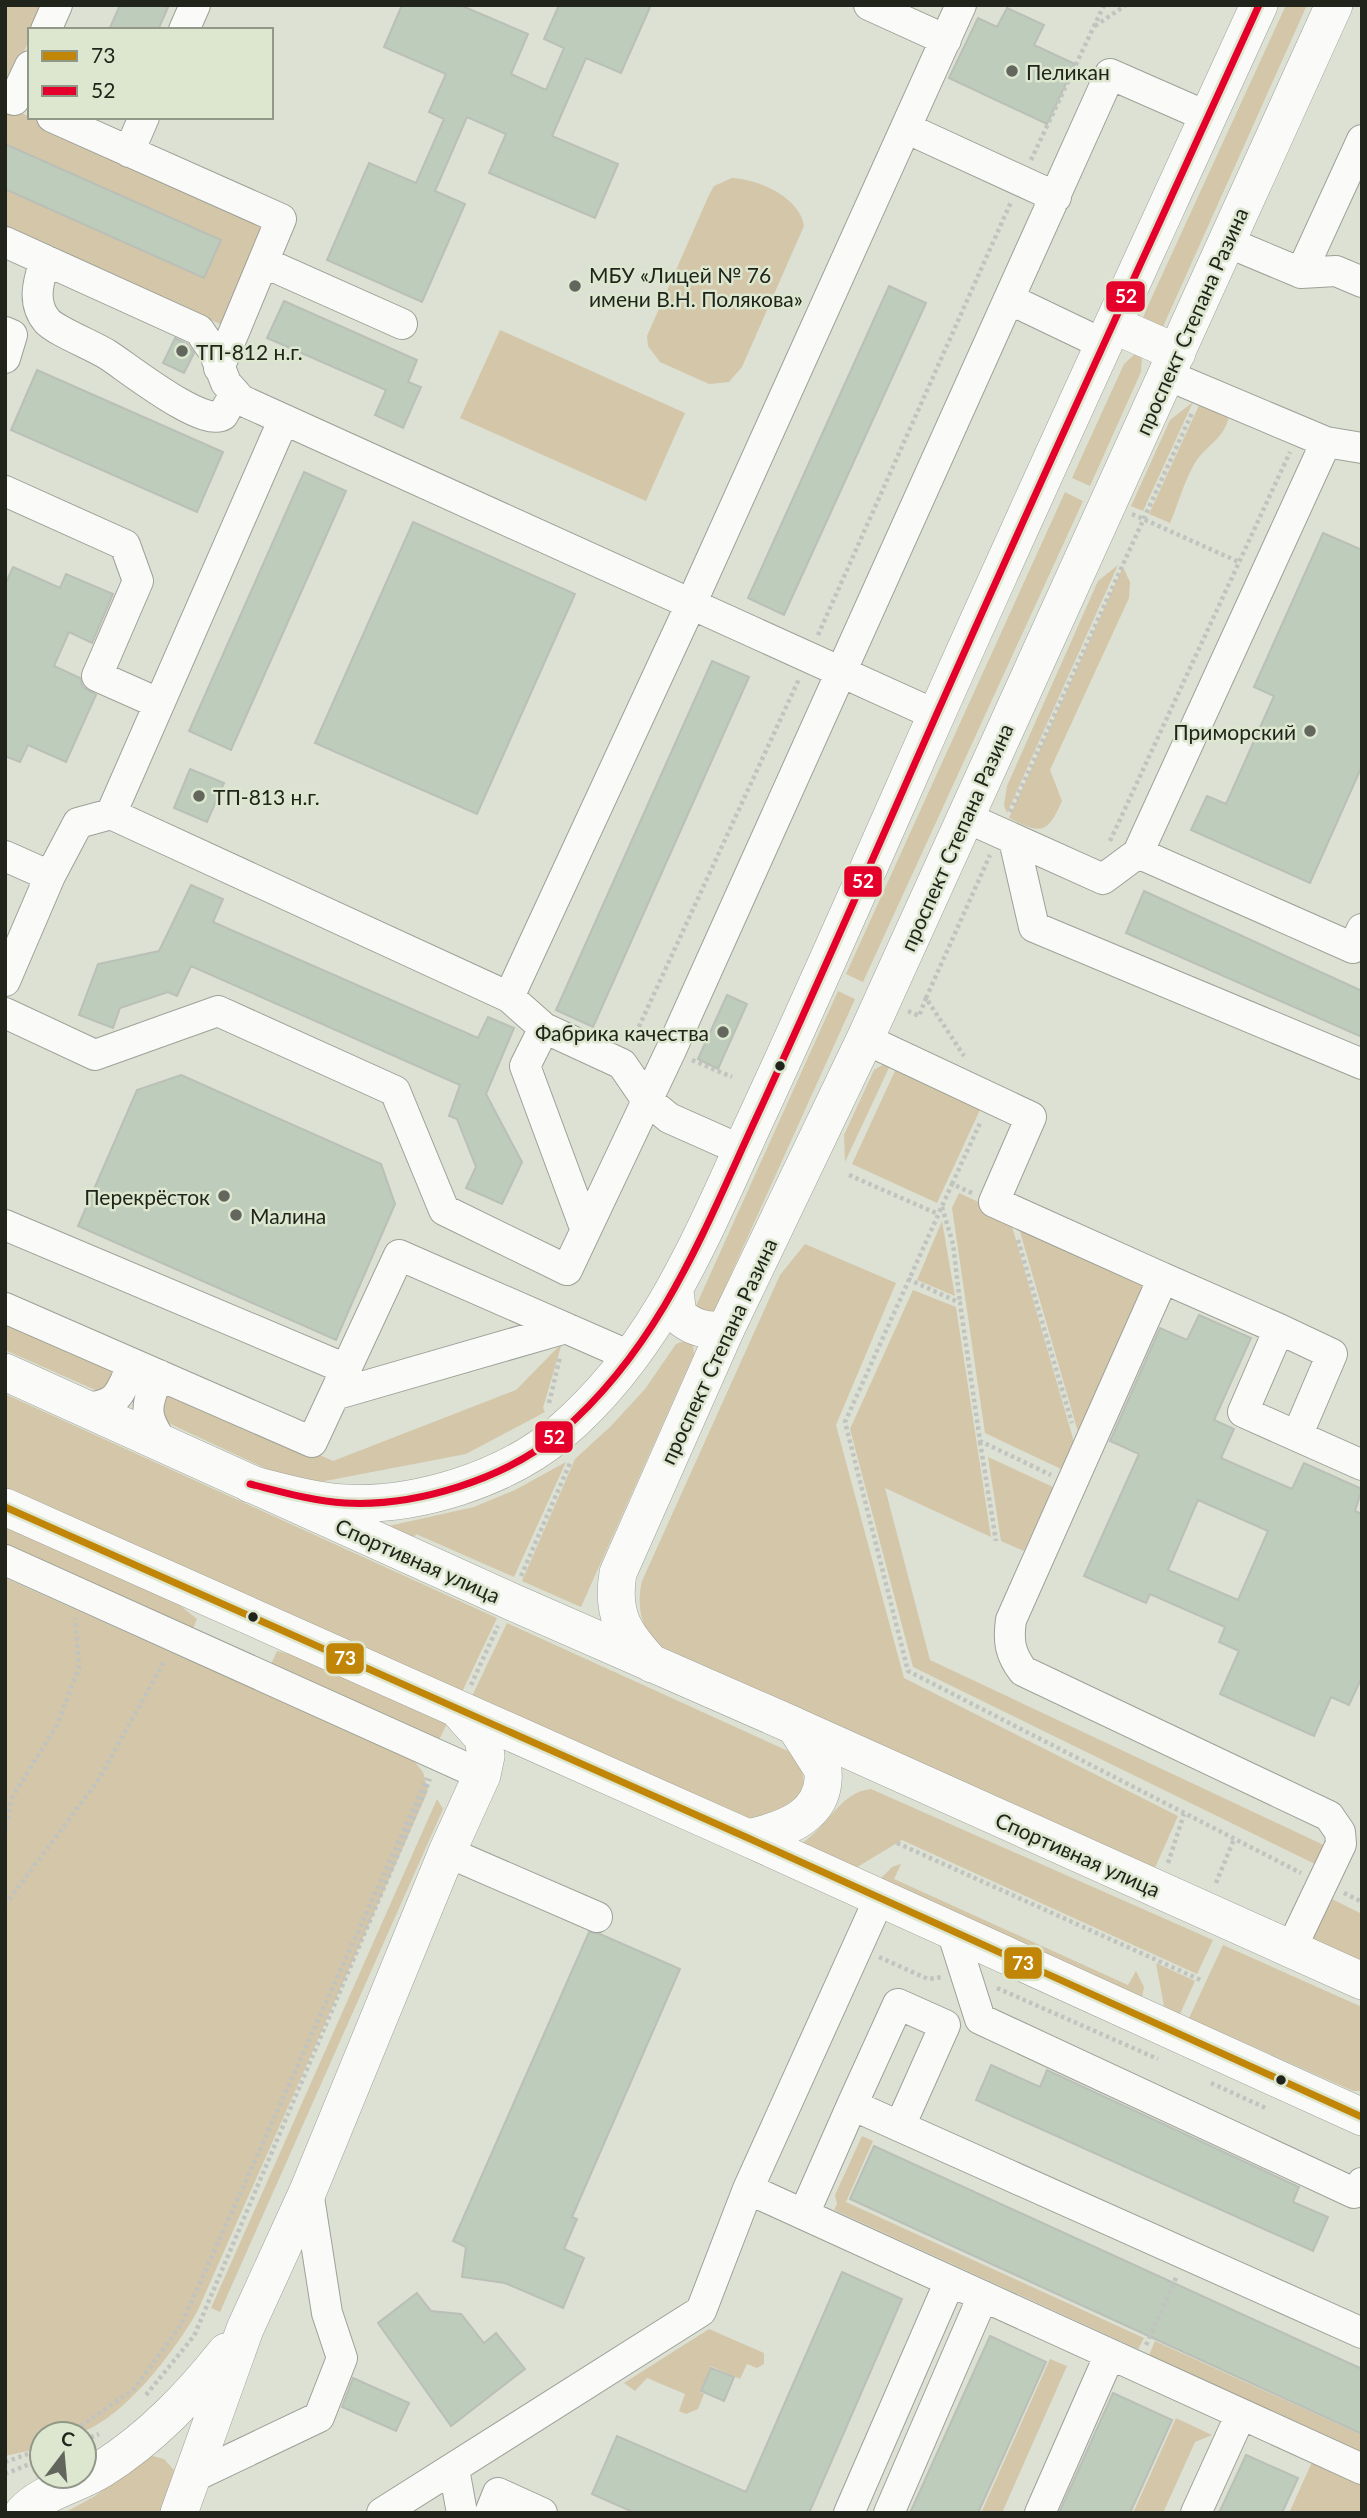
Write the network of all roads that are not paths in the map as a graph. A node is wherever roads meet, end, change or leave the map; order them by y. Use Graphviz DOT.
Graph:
graph roads {
  1 [pos="57,5"];
  2 [pos="195,5"];
  3 [pos="869,5"];
  4 [pos="961,5"];
  5 [pos="1259,5"];
  6 [pos="1334,5"];
  7 [pos="47,28"];
  8 [pos="185,28"];
  9 [pos="946,40"];
  10 [pos="28,71"];
  11 [pos="16,101"];
  12 [pos="1208,117"];
  13 [pos="56,119"];
  14 [pos="143,119"];
  15 [pos="906,128"];
  16 [pos="1362,140"];
  17 [pos="129,152"];
  18 [pos="1056,198"];
  19 [pos="5,242"];
  20 [pos="1227,242"];
  21 [pos="45,260"];
  22 [pos="263,262"];
  23 [pos="1301,273"];
  24 [pos="1362,282"];
  25 [pos="1011,300"];
  26 [pos="402,324"];
  27 [pos="5,332"];
  28 [pos="1109,335"];
  29 [pos="5,358"];
  30 [pos="1172,364"];
  31 [pos="219,368"];
  32 [pos="235,393"];
  33 [pos="283,421"];
  34 [pos="1326,442"];
  35 [pos="1362,448"];
  36 [pos="5,491"];
  37 [pos="691,604"];
  38 [pos="842,673"];
  39 [pos="158,703"];
  40 [pos="936,715"];
  41 [pos="111,814"];
  42 [pos="965,817"];
  43 [pos="1007,836"];
  44 [pos="1138,853"];
  45 [pos="5,856"];
  46 [pos="50,876"];
  47 [pos="1362,929"];
  48 [pos="5,981"];
  49 [pos="509,997"];
  50 [pos="5,1013"];
  51 [pos="544,1028"];
  52 [pos="865,1038"];
  53 [pos="1362,1064"];
  54 [pos="646,1099"];
  55 [pos="741,1150"];
  56 [pos="5,1225"];
  57 [pos="585,1228"];
  58 [pos="1163,1278"];
  59 [pos="675,1292"];
  60 [pos="5,1307"];
  61 [pos="566,1328"];
  62 [pos="726,1329"];
  63 [pos="1279,1329"];
  64 [pos="632,1357"];
  65 [pos="146,1370"];
  66 [pos="5,1371"];
  67 [pos="340,1382"];
  68 [pos="84,1408"];
  69 [pos="1297,1436"];
  70 [pos="165,1446"];
  71 [pos="1362,1465"];
  72 [pos="250,1484"];
  73 [pos="5,1507"];
  74 [pos="5,1560"];
  75 [pos="652,1664"];
  76 [pos="459,1711"];
  77 [pos="795,1726"];
  78 [pos="552,1753"];
  79 [pos="482,1775"];
  80 [pos="748,1838"];
  81 [pos="447,1852"];
  82 [pos="880,1898"];
  83 [pos="597,1917"];
  84 [pos="952,1931"];
  85 [pos="1291,1949"];
  86 [pos="1362,1981"];
  87 [pos="852,2105"];
  88 [pos="1362,2117"];
  89 [pos="900,2126"];
  90 [pos="1362,2183"];
  91 [pos="748,2189"];
  92 [pos="308,2191"];
  93 [pos="804,2214"];
  94 [pos="950,2281"];
  95 [pos="984,2296"];
  96 [pos="245,2329"];
  97 [pos="1362,2333"];
  98 [pos="1110,2354"];
  99 [pos="1241,2414"];
  100 [pos="142,2440"];
  101 [pos="454,2469"];
  102 [pos="1362,2469"];
  103 [pos="191,2478"];
  104 [pos="5,2502"];
  105 [pos="33,2505"];
  106 [pos="179,2513"];
  107 [pos="382,2513"];
  108 [pos="462,2513"];
  109 [pos="490,2513"];
  110 [pos="542,2513"];
  111 [pos="849,2513"];
  112 [pos="889,2513"];
  113 [pos="1040,2513"];
  114 [pos="1196,2513"];
  1 -- 7 [label="street"];
  2 -- 8 [label="street"];
  3 -- 9 [label="street"];
  4 -- 9 [label="street"];
  5 -- 12 [label="main road"];
  6 -- 20 [label="main road, проспект Степана Разина"];
  9 -- 15 [label="street"];
  10 -- 11 [label="street"];
  12 -- 18 [label="street"];
  12 -- 28 [label="main road"];
  13 -- 17 [label="street"];
  14 -- 17 [label="street"];
  15 -- 18 [label="street"];
  15 -- 37 [label="street"];
  16 -- 23 [label="street"];
  17 -- 22 [label="street"];
  18 -- 25 [label="street"];
  19 -- 21 [label="street"];
  20 -- 23 [label="street"];
  20 -- 30 [label="main road, проспект Степана Разина"];
  21 -- 31 [label="street"];
  21 -- 32 [label="street"];
  22 -- 26 [label="street"];
  22 -- 31 [label="street"];
  23 -- 24 [label="street"];
  25 -- 28 [label="street"];
  25 -- 38 [label="street"];
  27 -- 29 [label="street"];
  28 -- 30 [label="main road"];
  28 -- 40 [label="main road"];
  30 -- 34 [label="street"];
  30 -- 42 [label="main road, проспект Степана Разина"];
  31 -- 32 [label="street"];
  32 -- 33 [label="street"];
  33 -- 37 [label="street"];
  33 -- 39 [label="street"];
  34 -- 35 [label="street"];
  34 -- 44 [label="street"];
  36 -- 39 [label="street"];
  37 -- 38 [label="street"];
  37 -- 49 [label="street"];
  38 -- 40 [label="street"];
  38 -- 54 [label="street"];
  39 -- 41 [label="street"];
  40 -- 55 [label="main road"];
  41 -- 46 [label="street"];
  41 -- 49 [label="street"];
  42 -- 43 [label="street"];
  42 -- 52 [label="main road, проспект Степана Разина"];
  43 -- 44 [label="street"];
  43 -- 53 [label="street"];
  44 -- 47 [label="street"];
  45 -- 46 [label="street"];
  46 -- 48 [label="street"];
  49 -- 51 [label="street"];
  50 -- 57 [label="street"];
  51 -- 54 [label="street"];
  51 -- 57 [label="street"];
  52 -- 58 [label="street"];
  52 -- 62 [label="main road, проспект Степана Разина"];
  54 -- 55 [label="street"];
  54 -- 57 [label="street"];
  55 -- 59 [label="main road"];
  56 -- 67 [label="street"];
  58 -- 63 [label="street"];
  58 -- 85 [label="street"];
  59 -- 62 [label="main road"];
  59 -- 64 [label="main road"];
  60 -- 65 [label="street"];
  61 -- 64 [label="street"];
  61 -- 67 [label="street"];
  61 -- 67 [label="street"];
  62 -- 75 [label="main road, проспект Степана Разина"];
  63 -- 69 [label="street"];
  63 -- 69 [label="street"];
  64 -- 72 [label="main road"];
  65 -- 67 [label="street"];
  65 -- 68 [label="street"];
  65 -- 70 [label="street"];
  66 -- 68 [label="main road, Спортивная улица"];
  68 -- 70 [label="main road, Спортивная улица"];
  69 -- 71 [label="street"];
  70 -- 72 [label="main road, Спортивная улица"];
  72 -- 75 [label="main road, Спортивная улица"];
  73 -- 76 [label="main road"];
  74 -- 79 [label="street"];
  75 -- 77 [label="main road, Спортивная улица"];
  76 -- 78 [label="main road"];
  76 -- 79 [label="main road"];
  77 -- 80 [label="main road"];
  77 -- 85 [label="main road, Спортивная улица"];
  78 -- 79 [label="main road"];
  78 -- 80 [label="main road"];
  79 -- 81 [label="main road"];
  80 -- 82 [label="main road"];
  81 -- 83 [label="street"];
  81 -- 92 [label="main road"];
  82 -- 84 [label="main road"];
  82 -- 91 [label="street"];
  84 -- 88 [label="main road"];
  84 -- 90 [label="street"];
  85 -- 86 [label="main road, Спортивная улица"];
  87 -- 89 [label="street"];
  87 -- 89 [label="street"];
  87 -- 93 [label="street"];
  89 -- 97 [label="street"];
  91 -- 93 [label="street"];
  91 -- 101 [label="street"];
  92 -- 96 [label="main road"];
  92 -- 103 [label="street"];
  93 -- 94 [label="street"];
  94 -- 95 [label="street"];
  94 -- 111 [label="street"];
  95 -- 98 [label="street"];
  95 -- 112 [label="street"];
  96 -- 100 [label="main road"];
  96 -- 103 [label="main road"];
  98 -- 99 [label="street"];
  98 -- 113 [label="street"];
  99 -- 102 [label="street"];
  99 -- 114 [label="street"];
  100 -- 103 [label="main road"];
  100 -- 105 [label="main road"];
  101 -- 107 [label="street"];
  101 -- 108 [label="street"];
  103 -- 106 [label="main road"];
  104 -- 105 [label="street"];
  109 -- 110 [label="street"];
}
